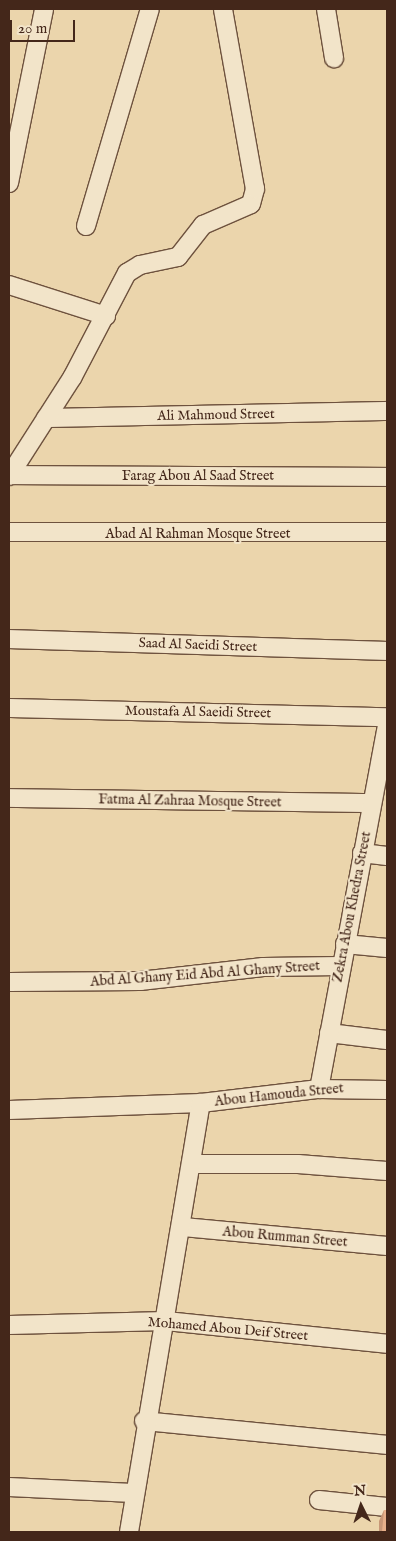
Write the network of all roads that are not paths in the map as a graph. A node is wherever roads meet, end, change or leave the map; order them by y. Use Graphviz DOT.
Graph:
graph roads {
  1 [pos="44,9"];
  2 [pos="150,9"];
  3 [pos="223,9"];
  4 [pos="326,9"];
  5 [pos="334,58"];
  6 [pos="9,183"];
  7 [pos="86,226"];
  8 [pos="9,285"];
  9 [pos="106,316"];
  10 [pos="387,412"];
  11 [pos="46,418"];
  12 [pos="9,475"];
  13 [pos="387,477"];
  14 [pos="9,532"];
  15 [pos="387,532"];
  16 [pos="9,639"];
  17 [pos="387,651"];
  18 [pos="9,708"];
  19 [pos="387,717"];
  20 [pos="387,725"];
  21 [pos="9,798"];
  22 [pos="372,803"];
  23 [pos="362,853"];
  24 [pos="387,856"];
  25 [pos="345,944"];
  26 [pos="387,948"];
  27 [pos="341,966"];
  28 [pos="9,982"];
  29 [pos="329,1033"];
  30 [pos="387,1040"];
  31 [pos="319,1089"];
  32 [pos="387,1090"];
  33 [pos="201,1103"];
  34 [pos="9,1110"];
  35 [pos="194,1164"];
  36 [pos="387,1171"];
  37 [pos="183,1227"];
  38 [pos="387,1246"];
  39 [pos="166,1321"];
  40 [pos="9,1324"];
  41 [pos="387,1344"];
  42 [pos="144,1420"];
  43 [pos="387,1445"];
  44 [pos="9,1487"];
  45 [pos="133,1493"];
  46 [pos="319,1500"];
  47 [pos="387,1507"];
  48 [pos="128,1532"];
  1 -- 6 [label="street"];
  2 -- 7 [label="street"];
  3 -- 9 [label="street"];
  4 -- 5 [label="street"];
  8 -- 9 [label="street"];
  9 -- 11 [label="street"];
  10 -- 11 [label="street, Ali Mahmoud Street"];
  11 -- 12 [label="street"];
  12 -- 13 [label="street, Farag Abou Al Saad Street"];
  14 -- 15 [label="street, Abad Al Rahman Mosque Street"];
  16 -- 17 [label="street, Saad Al Saeidi Street"];
  18 -- 19 [label="street, Moustafa Al Saeidi Street"];
  20 -- 22 [label="street, Zekra Abou Khedra Street"];
  21 -- 22 [label="street, Fatma Al Zahraa Mosque Street"];
  22 -- 23 [label="street, Zekra Abou Khedra Street"];
  23 -- 24 [label="street"];
  23 -- 25 [label="street, Zekra Abou Khedra Street"];
  25 -- 26 [label="street"];
  25 -- 27 [label="street, Zekra Abou Khedra Street"];
  27 -- 28 [label="street, Abd Al Ghany Eid Abd Al Ghany Street"];
  27 -- 29 [label="street, Zekra Abou Khedra Street"];
  29 -- 30 [label="street"];
  29 -- 31 [label="street, Zekra Abou Khedra Street"];
  31 -- 32 [label="street, Abou Hamouda Street"];
  31 -- 33 [label="street, Abou Hamouda Street"];
  33 -- 34 [label="street, Abou Hamouda Street"];
  33 -- 35 [label="street"];
  35 -- 36 [label="street"];
  35 -- 37 [label="street"];
  37 -- 38 [label="street, Abou Rumman Street"];
  37 -- 39 [label="street"];
  39 -- 40 [label="street, Mohamed Abou Deif Street"];
  39 -- 41 [label="street, Mohamed Abou Deif Street"];
  39 -- 42 [label="street"];
  42 -- 43 [label="street"];
  42 -- 45 [label="street"];
  44 -- 45 [label="street"];
  45 -- 48 [label="street"];
  46 -- 47 [label="street"];
}
